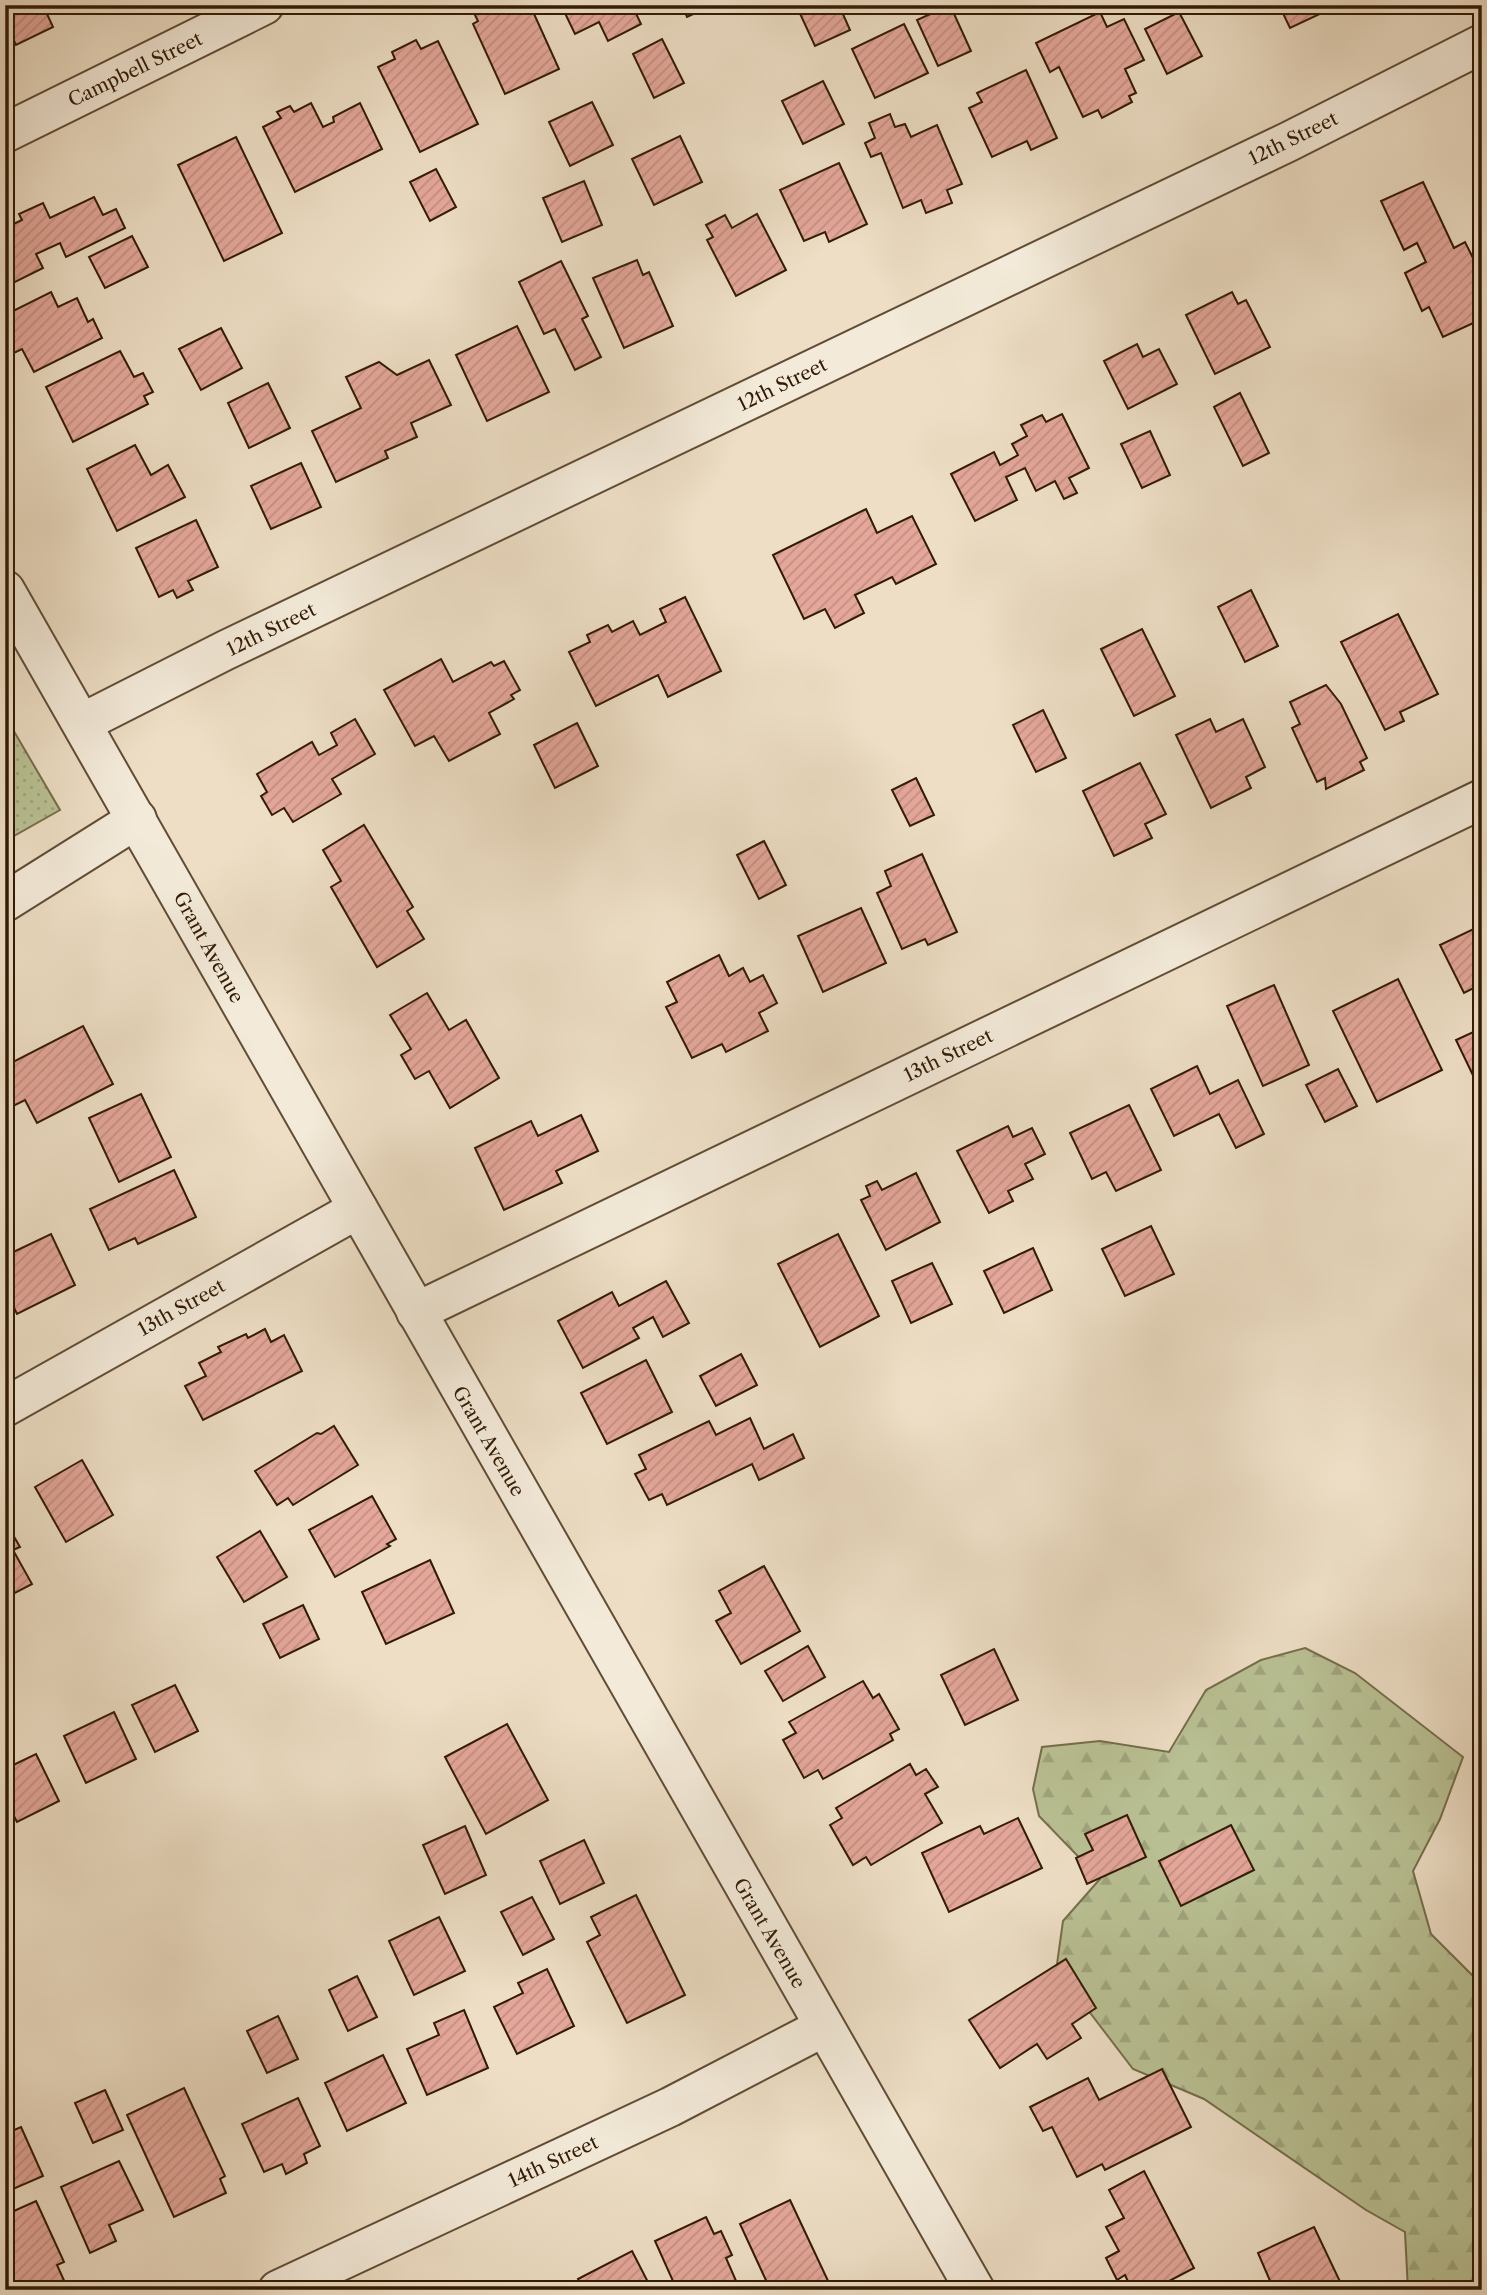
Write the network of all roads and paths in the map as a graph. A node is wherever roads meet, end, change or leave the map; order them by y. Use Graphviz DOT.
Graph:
graph roads {
  1 [pos="264,5"];
  2 [pos="1482,44"];
  3 [pos="5,133"];
  4 [pos="5,590"];
  5 [pos="82,723"];
  6 [pos="1482,799"];
  7 [pos="137,819"];
  8 [pos="5,902"];
  9 [pos="358,1209"];
  10 [pos="416,1312"];
  11 [pos="5,1407"];
  12 [pos="824,2027"];
  13 [pos="278,2290"];
  14 [pos="975,2290"];
  1 -- 3 [label="street, Campbell Street"];
  2 -- 5 [label="street, 12th Street"];
  4 -- 5 [label="street, Grant Avenue"];
  5 -- 7 [label="street, Grant Avenue"];
  6 -- 10 [label="street, 13th Street"];
  7 -- 8 [label="street"];
  7 -- 9 [label="street, Grant Avenue"];
  9 -- 10 [label="street, Grant Avenue"];
  9 -- 11 [label="street, 13th Street"];
  10 -- 12 [label="street, Grant Avenue"];
  12 -- 13 [label="street, 14th Street"];
  12 -- 14 [label="street, Grant Avenue"];
}
